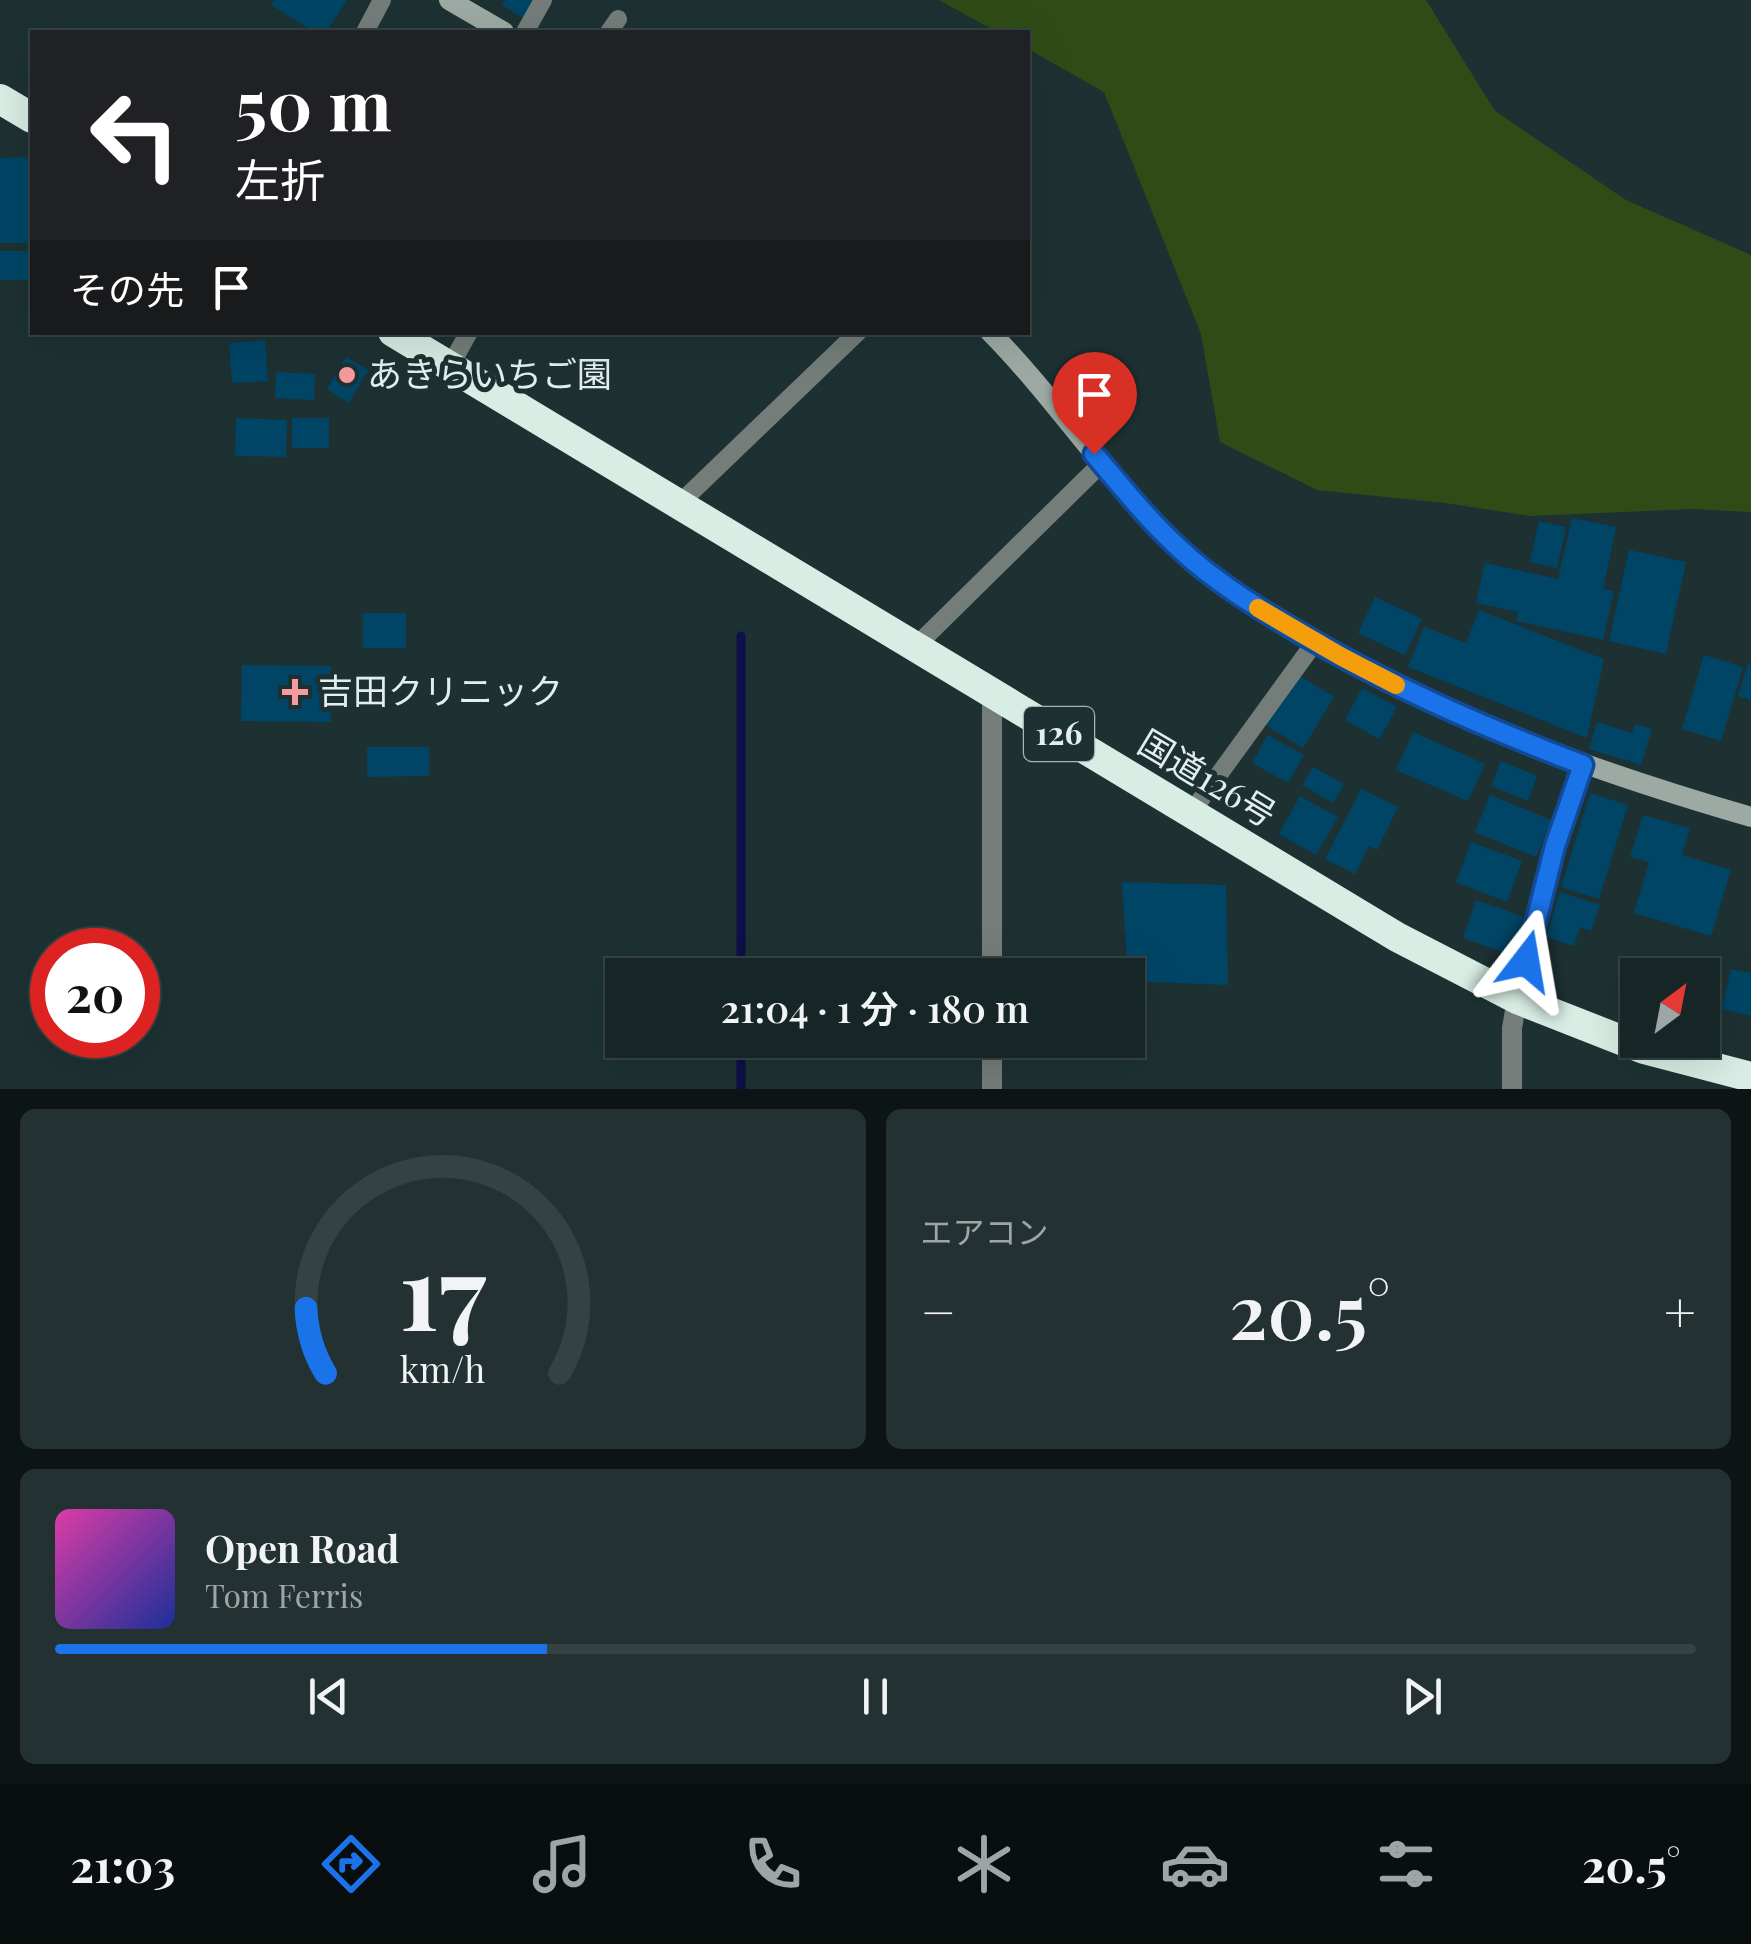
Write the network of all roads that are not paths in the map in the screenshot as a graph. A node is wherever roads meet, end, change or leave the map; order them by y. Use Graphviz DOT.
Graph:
graph roads {
  1 [pos="382,0"];
  2 [pos="449,0"];
  3 [pos="543,0"];
  4 [pos="365,30"];
  5 [pos="501,30"];
  6 [pos="525,30"];
  7 [pos="0,99"];
  8 [pos="30,117"];
  9 [pos="398,335"];
  10 [pos="467,335"];
  11 [pos="855,335"];
  12 [pos="993,335"];
  13 [pos="450,366"];
  14 [pos="1102,463"];
  15 [pos="679,504"];
  16 [pos="1315,642"];
  17 [pos="915,646"];
  18 [pos="992,693"];
  19 [pos="1583,765"];
  20 [pos="1191,814"];
  21 [pos="1751,818"];
  22 [pos="992,958"];
  23 [pos="1517,1000"];
  24 [pos="992,1058"];
  25 [pos="1751,1077"];
  26 [pos="992,1089"];
  27 [pos="1512,1089"];
  1 -- 4 [label="lane"];
  2 -- 5 [label="street"];
  3 -- 6 [label="lane"];
  7 -- 8 [label="highway"];
  9 -- 13 [label="highway, 国道126号 / 126"];
  10 -- 13 [label="lane"];
  11 -- 15 [label="lane"];
  12 -- 14 [label="street"];
  13 -- 15 [label="highway, 国道126号 / 126"];
  14 -- 16 [label="street"];
  14 -- 17 [label="lane"];
  15 -- 17 [label="highway, 国道126号 / 126"];
  16 -- 19 [label="street"];
  16 -- 20 [label="lane"];
  17 -- 18 [label="highway, 国道126号 / 126"];
  18 -- 20 [label="highway, 国道126号 / 126"];
  18 -- 22 [label="street"];
  19 -- 21 [label="street"];
  19 -- 23 [label="lane"];
  20 -- 23 [label="highway, 国道126号 / 126"];
  23 -- 25 [label="highway, 国道126号 / 126"];
  23 -- 27 [label="street"];
  24 -- 26 [label="street"];
}
